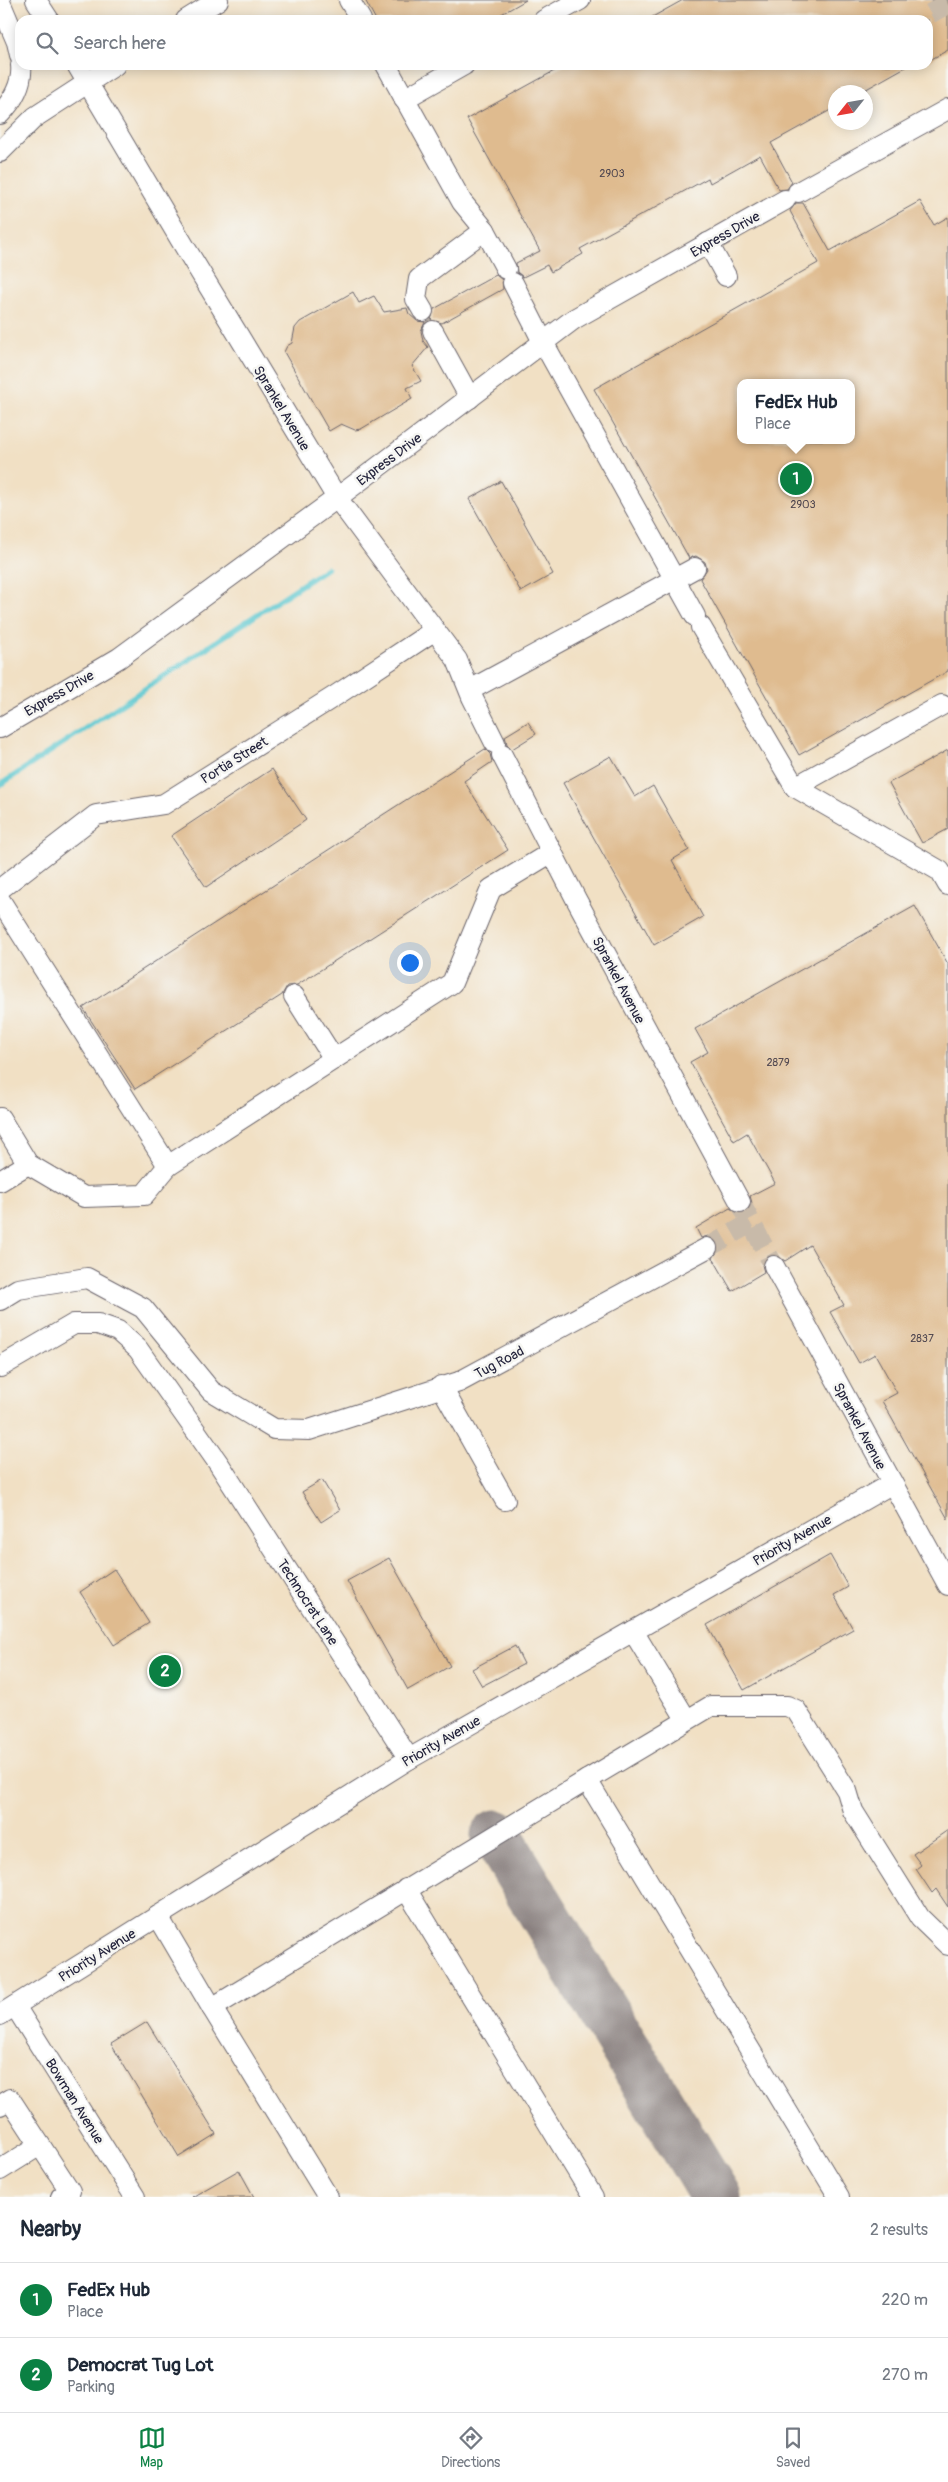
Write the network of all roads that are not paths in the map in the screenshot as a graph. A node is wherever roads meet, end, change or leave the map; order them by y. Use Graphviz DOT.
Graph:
graph roads {
  1 [pos="36,0"];
  2 [pos="218,0"];
  3 [pos="349,0"];
  4 [pos="580,0"];
  5 [pos="0,2"];
  6 [pos="45,15"];
  7 [pos="194,15"];
  8 [pos="357,15"];
  9 [pos="553,15"];
  10 [pos="15,37"];
  11 [pos="22,70"];
  12 [pos="80,70"];
  13 [pos="107,70"];
  14 [pos="389,70"];
  15 [pos="455,70"];
  16 [pos="88,82"];
  17 [pos="404,98"];
  18 [pos="948,109"];
  19 [pos="0,114"];
  20 [pos="0,152"];
  21 [pos="485,230"];
  22 [pos="708,243"];
  23 [pos="726,276"];
  24 [pos="423,312"];
  25 [pos="433,331"];
  26 [pos="543,342"];
  27 [pos="470,398"];
  28 [pos="337,498"];
  29 [pos="695,568"];
  30 [pos="674,580"];
  31 [pos="435,630"];
  32 [pos="470,690"];
  33 [pos="942,705"];
  34 [pos="0,728"];
  35 [pos="795,787"];
  36 [pos="552,852"];
  37 [pos="948,885"];
  38 [pos="0,889"];
  39 [pos="0,900"];
  40 [pos="294,996"];
  41 [pos="334,1059"];
  42 [pos="0,1118"];
  43 [pos="28,1164"];
  44 [pos="168,1166"];
  45 [pos="0,1181"];
  46 [pos="740,1202"];
  47 [pos="707,1248"];
  48 [pos="774,1266"];
  49 [pos="0,1300"];
  50 [pos="0,1367"];
  51 [pos="441,1386"];
  52 [pos="891,1484"];
  53 [pos="504,1500"];
  54 [pos="948,1585"];
  55 [pos="633,1631"];
  56 [pos="686,1719"];
  57 [pos="409,1759"];
  58 [pos="587,1780"];
  59 [pos="406,1889"];
  60 [pos="158,1916"];
  61 [pos="948,1945"];
  62 [pos="212,2008"];
  63 [pos="8,2010"];
  64 [pos="0,2105"];
  65 [pos="40,2144"];
  66 [pos="0,2170"];
  67 [pos="61,2197"];
  68 [pos="135,2197"];
  69 [pos="328,2197"];
  70 [pos="593,2197"];
  71 [pos="839,2197"];
  1 -- 6 [label="street"];
  2 -- 7 [label="street"];
  3 -- 8 [label="street"];
  4 -- 9 [label="street"];
  5 -- 10 [label="street"];
  11 -- 19 [label="street"];
  12 -- 16 [label="street, Sprankel Avenue"];
  13 -- 16 [label="street"];
  14 -- 17 [label="street"];
  15 -- 17 [label="street"];
  16 -- 20 [label="street"];
  16 -- 28 [label="street, Sprankel Avenue"];
  17 -- 21 [label="street"];
  18 -- 22 [label="street, Express Drive"];
  21 -- 24 [label="street"];
  21 -- 26 [label="street"];
  22 -- 23 [label="street"];
  22 -- 26 [label="street, Express Drive"];
  25 -- 27 [label="street"];
  26 -- 27 [label="street, Express Drive"];
  26 -- 30 [label="street"];
  27 -- 28 [label="street, Express Drive"];
  28 -- 31 [label="street, Sprankel Avenue"];
  28 -- 34 [label="street, Express Drive"];
  29 -- 30 [label="street"];
  30 -- 32 [label="street"];
  30 -- 35 [label="street"];
  31 -- 32 [label="street, Sprankel Avenue"];
  31 -- 38 [label="street, Portia Street"];
  32 -- 36 [label="street, Sprankel Avenue"];
  33 -- 35 [label="street"];
  35 -- 37 [label="street"];
  36 -- 41 [label="street"];
  36 -- 46 [label="street, Sprankel Avenue"];
  39 -- 44 [label="street"];
  40 -- 41 [label="street"];
  41 -- 44 [label="street"];
  42 -- 43 [label="street"];
  43 -- 44 [label="street"];
  43 -- 45 [label="street"];
  47 -- 51 [label="street, Tug Road"];
  48 -- 52 [label="street, Sprankel Avenue"];
  49 -- 51 [label="street, Tug Road"];
  50 -- 57 [label="street, Technocrat Lane"];
  51 -- 53 [label="street"];
  52 -- 54 [label="street, Sprankel Avenue"];
  52 -- 55 [label="street, Priority Avenue"];
  55 -- 56 [label="street"];
  55 -- 57 [label="street, Priority Avenue"];
  56 -- 58 [label="street"];
  56 -- 61 [label="street"];
  57 -- 60 [label="street, Priority Avenue"];
  58 -- 59 [label="street"];
  58 -- 71 [label="street"];
  59 -- 62 [label="street"];
  59 -- 70 [label="street"];
  60 -- 62 [label="street"];
  60 -- 63 [label="street, Priority Avenue"];
  62 -- 69 [label="street"];
  63 -- 68 [label="street, Bowman Avenue"];
  64 -- 65 [label="street"];
  65 -- 66 [label="street"];
  65 -- 67 [label="street"];
}
